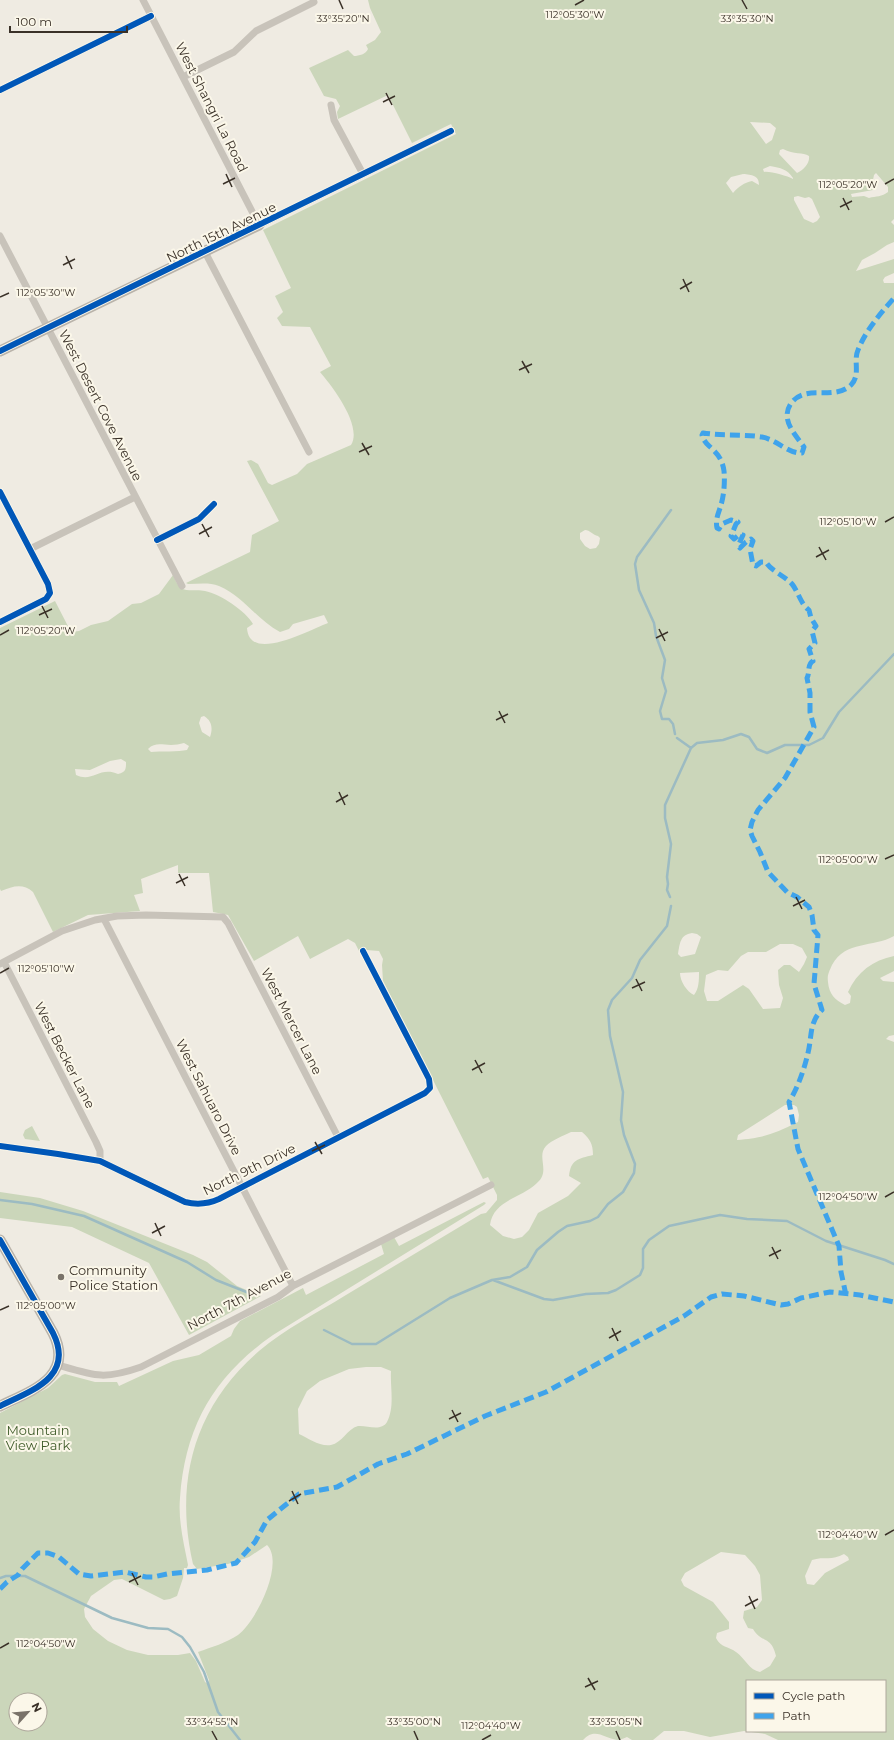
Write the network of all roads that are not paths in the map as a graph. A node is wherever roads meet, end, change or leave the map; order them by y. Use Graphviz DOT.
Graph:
graph roads {
  1 [pos="143,0"];
  2 [pos="314,2"];
  3 [pos="151,16"];
  4 [pos="183,76"];
  5 [pos="0,90"];
  6 [pos="331,104"];
  7 [pos="451,131"];
  8 [pos="363,174"];
  9 [pos="259,225"];
  10 [pos="0,236"];
  11 [pos="205,252"];
  12 [pos="47,328"];
  13 [pos="0,351"];
  14 [pos="309,452"];
  15 [pos="0,492"];
  16 [pos="134,497"];
  17 [pos="214,504"];
  18 [pos="157,540"];
  19 [pos="30,549"];
  20 [pos="182,586"];
  21 [pos="0,622"];
  22 [pos="104,919"];
  23 [pos="363,951"];
  24 [pos="2,963"];
  25 [pos="338,1137"];
  26 [pos="0,1146"];
  27 [pos="100,1161"];
  28 [pos="491,1185"];
  29 [pos="242,1186"];
  30 [pos="0,1240"];
  31 [pos="293,1286"];
  32 [pos="58,1366"];
  33 [pos="0,1406"];
  1 -- 3 [label="street, West Shangri La Road"];
  2 -- 4 [label="street"];
  3 -- 4 [label="street, West Shangri La Road"];
  3 -- 5 [label="street"];
  4 -- 9 [label="street, West Shangri La Road"];
  6 -- 8 [label="street"];
  7 -- 8 [label="street, North 15th Avenue"];
  8 -- 9 [label="street, North 15th Avenue"];
  9 -- 11 [label="street, North 15th Avenue"];
  10 -- 12 [label="street, West Desert Cove Avenue"];
  11 -- 12 [label="street, North 15th Avenue"];
  11 -- 14 [label="street"];
  12 -- 13 [label="street, North 15th Avenue"];
  12 -- 16 [label="street, West Desert Cove Avenue"];
  15 -- 19 [label="street"];
  16 -- 18 [label="street, West Desert Cove Avenue"];
  16 -- 19 [label="street"];
  17 -- 18 [label="street"];
  18 -- 20 [label="street, West Desert Cove Avenue"];
  19 -- 21 [label="street"];
  22 -- 24 [label="street"];
  22 -- 25 [label="street, West Mercer Lane"];
  22 -- 29 [label="street, West Sahuaro Drive"];
  23 -- 25 [label="street, North 9th Drive"];
  24 -- 27 [label="street, West Becker Lane"];
  25 -- 29 [label="street, North 9th Drive"];
  26 -- 27 [label="street, North 9th Drive"];
  27 -- 29 [label="street, North 9th Drive"];
  28 -- 31 [label="street, North 7th Avenue"];
  29 -- 31 [label="street, West Sahuaro Drive"];
  30 -- 32 [label="street"];
  31 -- 32 [label="street, North 7th Avenue"];
  32 -- 33 [label="street"];
}
